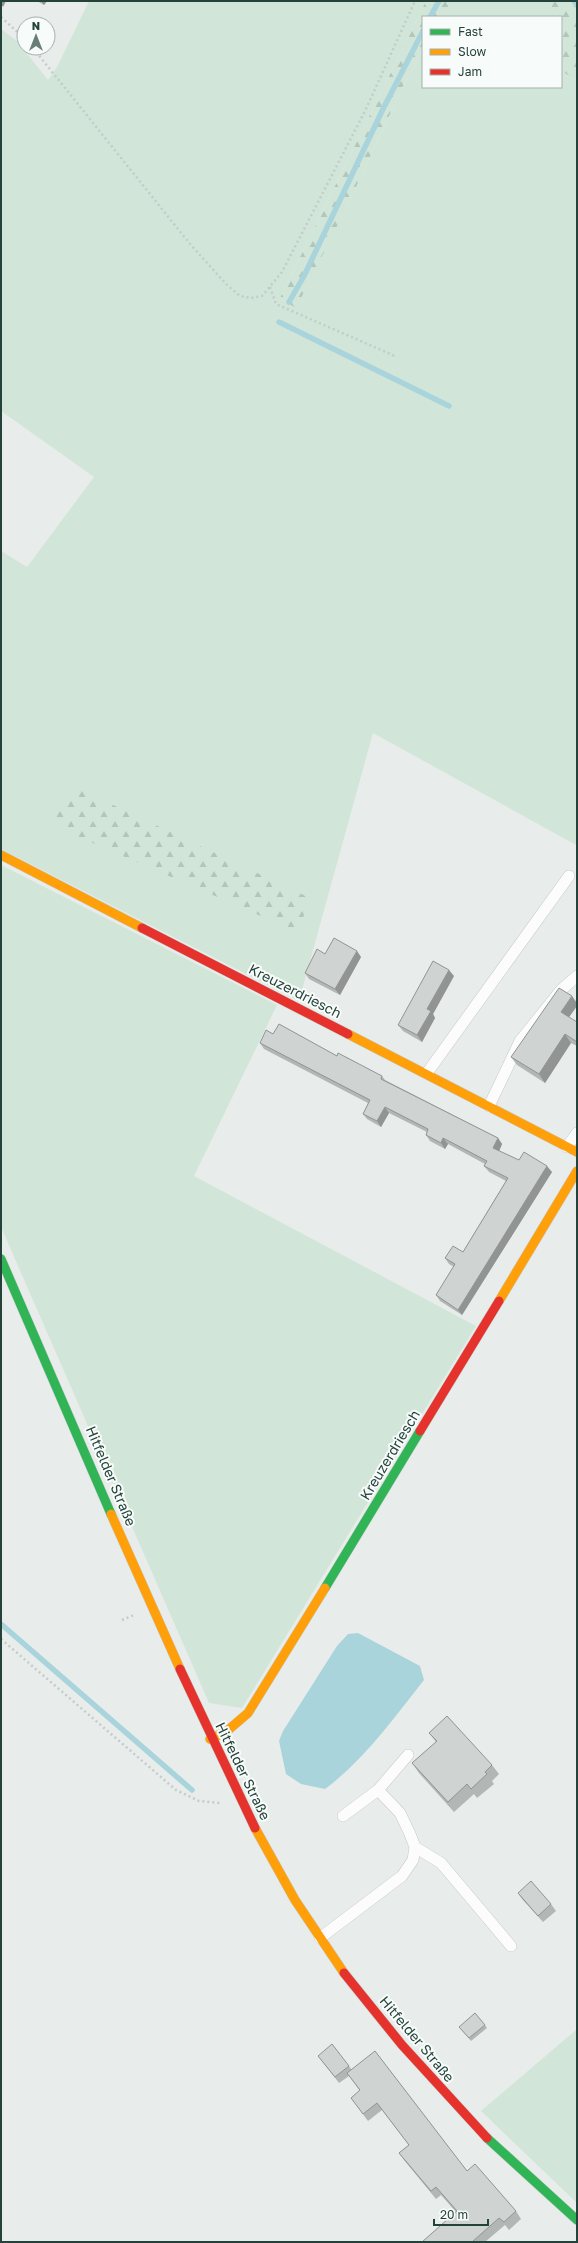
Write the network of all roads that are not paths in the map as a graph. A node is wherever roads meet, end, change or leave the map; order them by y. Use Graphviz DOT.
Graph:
graph roads {
  1 [pos="1,855"];
  2 [pos="569,876"];
  3 [pos="577,976"];
  4 [pos="427,1073"];
  5 [pos="489,1106"];
  6 [pos="577,1133"];
  7 [pos="572,1149"];
  8 [pos="577,1171"];
  9 [pos="1,1259"];
  10 [pos="210,1739"];
  11 [pos="408,1755"];
  12 [pos="378,1790"];
  13 [pos="343,1816"];
  14 [pos="415,1847"];
  15 [pos="320,1938"];
  16 [pos="510,1946"];
  17 [pos="577,2220"];
  1 -- 4 [label="street, Kreuzerdriesch"];
  2 -- 4 [label="lane"];
  3 -- 5 [label="lane"];
  4 -- 5 [label="street, Kreuzerdriesch"];
  5 -- 7 [label="street, Kreuzerdriesch"];
  6 -- 7 [label="lane"];
  8 -- 10 [label="street, Kreuzerdriesch"];
  9 -- 10 [label="street, Hitfelder Straße"];
  10 -- 15 [label="street, Hitfelder Straße"];
  11 -- 12 [label="lane"];
  12 -- 13 [label="lane"];
  12 -- 14 [label="lane"];
  14 -- 15 [label="lane"];
  14 -- 16 [label="lane"];
  15 -- 17 [label="street, Hitfelder Straße"];
}
